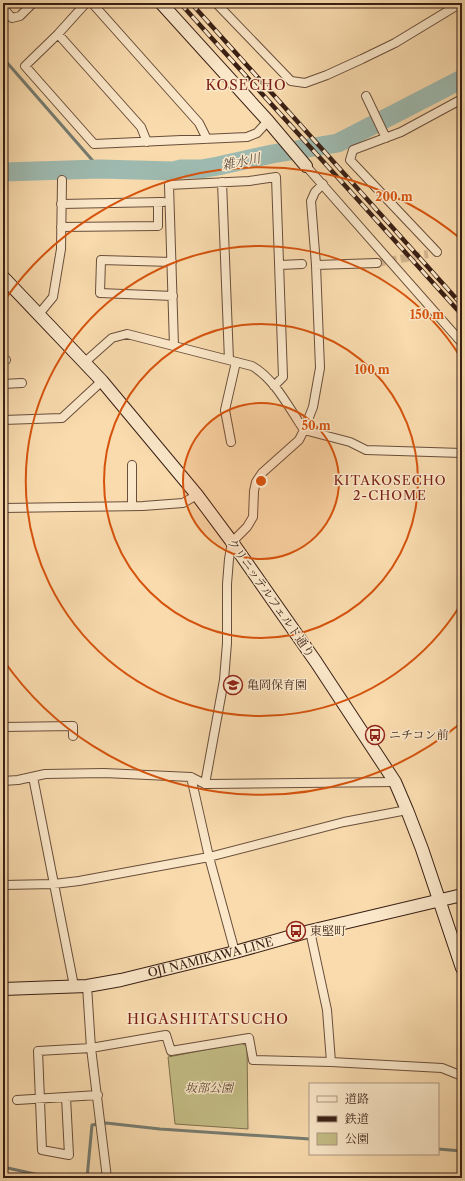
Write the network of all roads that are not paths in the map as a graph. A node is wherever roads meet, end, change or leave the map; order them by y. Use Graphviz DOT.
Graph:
graph roads {
  1 [pos="33,3"];
  2 [pos="86,3"];
  3 [pos="92,3"];
  4 [pos="161,3"];
  5 [pos="216,3"];
  6 [pos="461,3"];
  7 [pos="3,8"];
  8 [pos="58,34"];
  9 [pos="366,96"];
  10 [pos="462,99"];
  11 [pos="268,121"];
  12 [pos="386,138"];
  13 [pos="207,139"];
  14 [pos="147,142"];
  15 [pos="306,166"];
  16 [pos="62,180"];
  17 [pos="222,182"];
  18 [pos="323,184"];
  19 [pos="170,201"];
  20 [pos="158,202"];
  21 [pos="61,204"];
  22 [pos="61,227"];
  23 [pos="428,254"];
  24 [pos="172,262"];
  25 [pos="377,263"];
  26 [pos="302,264"];
  27 [pos="280,265"];
  28 [pos="316,265"];
  29 [pos="3,277"];
  30 [pos="173,296"];
  31 [pos="39,314"];
  32 [pos="462,343"];
  33 [pos="174,346"];
  34 [pos="232,361"];
  35 [pos="85,362"];
  36 [pos="102,381"];
  37 [pos="22,383"];
  38 [pos="3,384"];
  39 [pos="274,386"];
  40 [pos="3,420"];
  41 [pos="304,430"];
  42 [pos="231,442"];
  43 [pos="462,453"];
  44 [pos="132,465"];
  45 [pos="197,495"];
  46 [pos="132,506"];
  47 [pos="3,508"];
  48 [pos="232,542"];
  49 [pos="3,727"];
  50 [pos="73,736"];
  51 [pos="33,777"];
  52 [pos="191,777"];
  53 [pos="3,781"];
  54 [pos="394,782"];
  55 [pos="205,784"];
  56 [pos="407,810"];
  57 [pos="209,857"];
  58 [pos="54,884"];
  59 [pos="3,885"];
  60 [pos="462,895"];
  61 [pos="440,900"];
  62 [pos="310,931"];
  63 [pos="235,952"];
  64 [pos="462,966"];
  65 [pos="74,986"];
  66 [pos="87,986"];
  67 [pos="3,989"];
  68 [pos="92,1048"];
  69 [pos="331,1062"];
  70 [pos="462,1076"];
  71 [pos="98,1095"];
  72 [pos="66,1097"];
  73 [pos="41,1098"];
  74 [pos="18,1100"];
  75 [pos="107,1178"];
  76 [pos="238,1178"];
  77 [pos="256,1178"];
  1 -- 7 [label="street"];
  2 -- 8 [label="street"];
  3 -- 13 [label="street"];
  4 -- 11 [label="street"];
  5 -- 6 [label="street"];
  8 -- 14 [label="street"];
  8 -- 14 [label="street"];
  9 -- 12 [label="street"];
  10 -- 12 [label="street"];
  11 -- 13 [label="street"];
  11 -- 15 [label="street"];
  12 -- 23 [label="street"];
  13 -- 14 [label="street"];
  15 -- 18 [label="street"];
  16 -- 21 [label="street"];
  17 -- 19 [label="street"];
  17 -- 27 [label="street"];
  17 -- 34 [label="street"];
  18 -- 28 [label="street"];
  18 -- 32 [label="street"];
  19 -- 20 [label="street"];
  19 -- 24 [label="street"];
  20 -- 21 [label="street"];
  20 -- 22 [label="street"];
  21 -- 22 [label="street"];
  22 -- 31 [label="street"];
  24 -- 30 [label="street"];
  24 -- 30 [label="street"];
  25 -- 28 [label="street"];
  26 -- 27 [label="street"];
  27 -- 39 [label="street"];
  28 -- 41 [label="street"];
  29 -- 31 [label="street, クリニッテルフェルド通り"];
  30 -- 33 [label="street"];
  31 -- 35 [label="street, クリニッテルフェルド通り"];
  33 -- 34 [label="street"];
  33 -- 35 [label="street"];
  34 -- 39 [label="street"];
  34 -- 42 [label="street"];
  35 -- 36 [label="street, クリニッテルフェルド通り"];
  36 -- 40 [label="street"];
  36 -- 45 [label="street, クリニッテルフェルド通り"];
  37 -- 38 [label="street"];
  39 -- 41 [label="street"];
  41 -- 43 [label="street"];
  41 -- 48 [label="street"];
  44 -- 46 [label="street"];
  45 -- 46 [label="street"];
  45 -- 48 [label="street, クリニッテルフェルド通り"];
  46 -- 47 [label="street"];
  48 -- 54 [label="street, クリニッテルフェルド通り"];
  48 -- 55 [label="street"];
  49 -- 50 [label="street"];
  51 -- 52 [label="street"];
  51 -- 53 [label="street"];
  51 -- 58 [label="street"];
  52 -- 55 [label="street"];
  52 -- 57 [label="street"];
  54 -- 55 [label="street"];
  54 -- 56 [label="street, クリニッテルフェルド通り"];
  56 -- 57 [label="street"];
  56 -- 61 [label="street, クリニッテルフェルド通り"];
  57 -- 58 [label="street"];
  57 -- 63 [label="street"];
  58 -- 59 [label="street"];
  58 -- 65 [label="street"];
  60 -- 61 [label="street, OJI NAMIKAWA LINE"];
  61 -- 62 [label="street, OJI NAMIKAWA LINE"];
  61 -- 64 [label="street, クリニッテルフェルド通り"];
  62 -- 63 [label="street, OJI NAMIKAWA LINE"];
  62 -- 69 [label="street"];
  63 -- 66 [label="street, OJI NAMIKAWA LINE"];
  65 -- 66 [label="street, OJI NAMIKAWA LINE"];
  65 -- 67 [label="street, OJI NAMIKAWA LINE"];
  66 -- 68 [label="street"];
  68 -- 69 [label="street"];
  68 -- 71 [label="street"];
  68 -- 73 [label="street"];
  69 -- 70 [label="street"];
  71 -- 72 [label="street"];
  71 -- 75 [label="street"];
  72 -- 73 [label="street"];
  72 -- 73 [label="street"];
  73 -- 74 [label="street"];
  76 -- 77 [label="street"];
}
